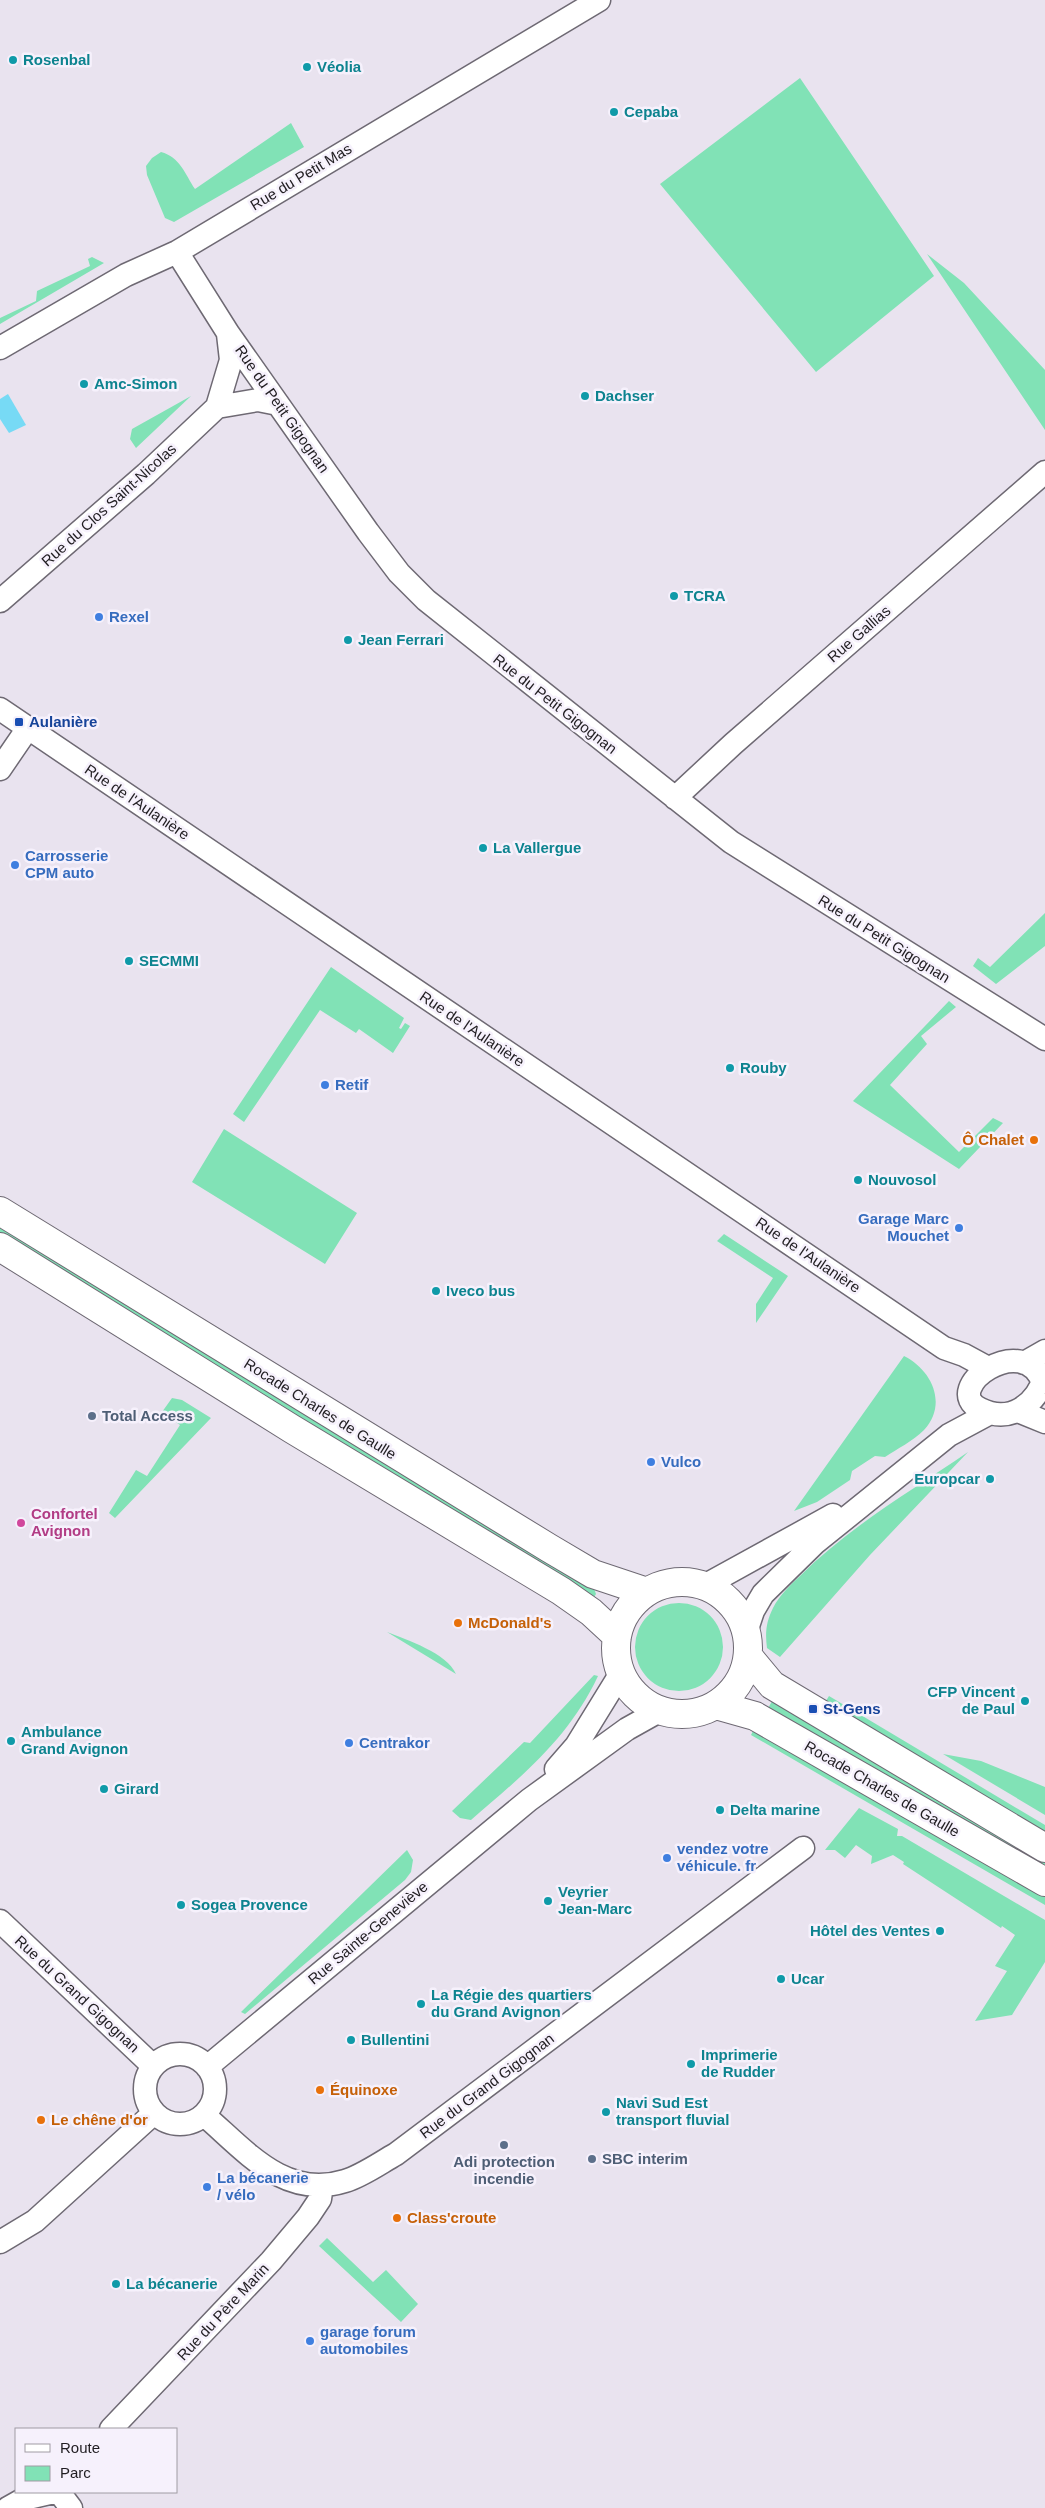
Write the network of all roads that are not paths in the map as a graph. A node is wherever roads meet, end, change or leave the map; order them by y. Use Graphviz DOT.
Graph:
graph roads {
  1 [pos="599,0"];
  2 [pos="176,252"];
  3 [pos="228,333"];
  4 [pos="0,348"];
  5 [pos="278,404"];
  6 [pos="217,407"];
  7 [pos="1045,472"];
  8 [pos="0,601"];
  9 [pos="0,709"];
  10 [pos="28,728"];
  11 [pos="0,769"];
  12 [pos="675,798"];
  13 [pos="1045,1039"];
  14 [pos="0,1211"];
  15 [pos="0,1247"];
  16 [pos="944,1348"];
  17 [pos="1045,1351"];
  18 [pos="1024,1363"];
  19 [pos="988,1368"];
  20 [pos="1044,1385"];
  21 [pos="969,1391"];
  22 [pos="1018,1411"];
  23 [pos="990,1413"];
  24 [pos="1045,1422"];
  25 [pos="949,1435"];
  26 [pos="880,1489"];
  27 [pos="706,1585"];
  28 [pos="647,1592"];
  29 [pos="747,1630"];
  30 [pos="617,1636"];
  31 [pos="748,1656"];
  32 [pos="621,1673"];
  33 [pos="716,1704"];
  34 [pos="661,1710"];
  35 [pos="529,1800"];
  36 [pos="803,1848"];
  37 [pos="1045,1848"];
  38 [pos="1045,1882"];
  39 [pos="0,1921"];
  40 [pos="153,2066"];
  41 [pos="207,2067"];
  42 [pos="154,2113"];
  43 [pos="204,2115"];
  44 [pos="322,2185"];
  45 [pos="0,2242"];
  46 [pos="112,2428"];
  47 [pos="50,2493"];
  48 [pos="60,2493"];
  49 [pos="8,2508"];
  50 [pos="72,2508"];
  1 -- 2 [label="street, Rue du Petit Mas"];
  2 -- 3 [label="street, Rue du Petit Gigognan"];
  2 -- 4 [label="street, Rue du Petit Mas"];
  3 -- 5 [label="street, Rue du Petit Gigognan"];
  3 -- 6 [label="street"];
  5 -- 6 [label="street"];
  5 -- 12 [label="street, Rue du Petit Gigognan"];
  6 -- 8 [label="street, Rue du Clos Saint-Nicolas"];
  7 -- 12 [label="street, Rue Gallias"];
  9 -- 10 [label="street, Rue de l'Aulanière"];
  10 -- 11 [label="street"];
  10 -- 16 [label="street, Rue de l'Aulanière"];
  12 -- 13 [label="street, Rue du Petit Gigognan"];
  14 -- 28 [label="main road, Rocade Charles de Gaulle"];
  15 -- 30 [label="main road, Rocade Charles de Gaulle"];
  16 -- 19 [label="street, Rue de l'Aulanière"];
  16 -- 21 [label="street, Rue de l'Aulanière"];
  17 -- 18 [label="street"];
  18 -- 19 [label="street"];
  18 -- 20 [label="street"];
  19 -- 21 [label="street"];
  20 -- 22 [label="street"];
  21 -- 23 [label="street"];
  21 -- 25 [label="street"];
  22 -- 23 [label="street"];
  22 -- 24 [label="street"];
  23 -- 25 [label="street"];
  25 -- 26 [label="street"];
  26 -- 27 [label="street"];
  26 -- 29 [label="street"];
  27 -- 28 [label="main road"];
  27 -- 29 [label="main road"];
  28 -- 30 [label="main road"];
  29 -- 31 [label="main road"];
  30 -- 32 [label="main road"];
  31 -- 33 [label="main road"];
  31 -- 37 [label="main road"];
  32 -- 34 [label="main road"];
  32 -- 35 [label="street"];
  33 -- 34 [label="main road"];
  33 -- 38 [label="main road, Rocade Charles de Gaulle"];
  34 -- 35 [label="street"];
  35 -- 41 [label="street, Rue Sainte-Geneviève"];
  36 -- 44 [label="street, Rue du Grand Gigognan"];
  39 -- 40 [label="street, Rue du Grand Gigognan"];
  40 -- 41 [label="street"];
  40 -- 42 [label="street"];
  41 -- 43 [label="street"];
  42 -- 43 [label="street"];
  42 -- 45 [label="street"];
  43 -- 44 [label="street, Rue du Grand Gigognan"];
  44 -- 46 [label="street, Rue du Père Marin"];
  47 -- 49 [label="street"];
  48 -- 50 [label="street"];
}
